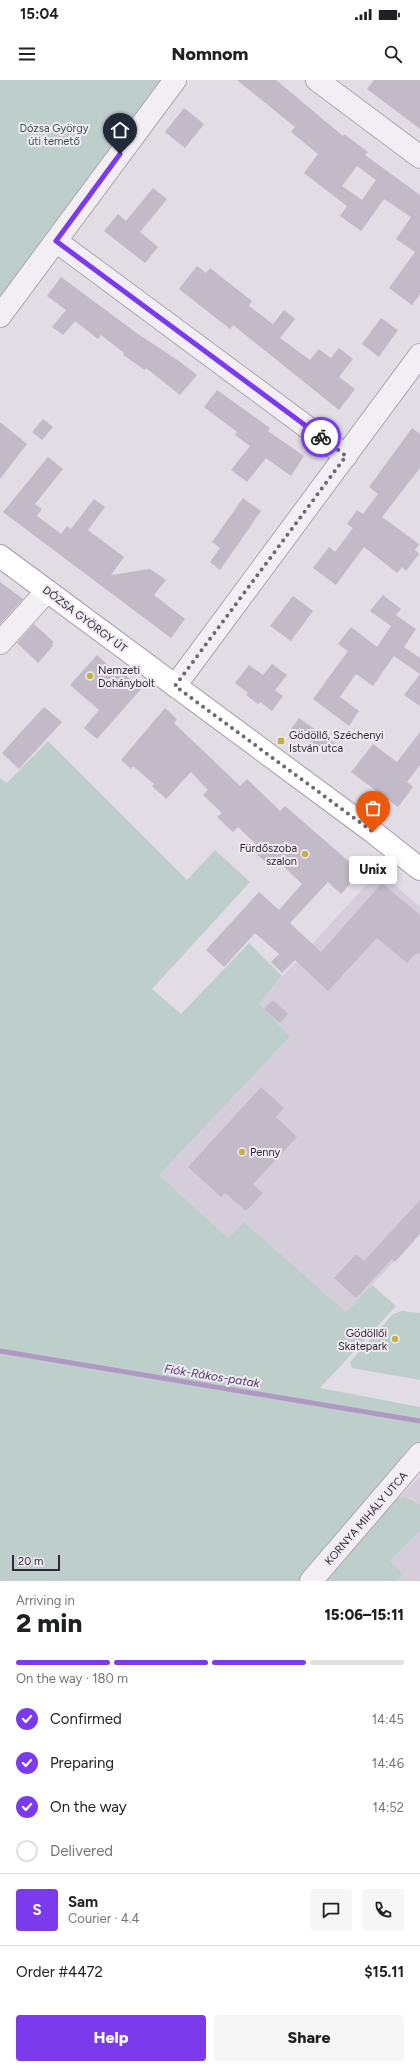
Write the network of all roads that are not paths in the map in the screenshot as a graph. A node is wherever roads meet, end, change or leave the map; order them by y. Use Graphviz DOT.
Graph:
graph roads {
  1 [pos="174,80"];
  2 [pos="317,80"];
  3 [pos="420,157"];
  4 [pos="56,241"];
  5 [pos="0,316"];
  6 [pos="420,355"];
  7 [pos="346,456"];
  8 [pos="0,556"];
  9 [pos="47,591"];
  10 [pos="0,643"];
  11 [pos="175,686"];
  12 [pos="420,869"];
  13 [pos="420,1454"];
  14 [pos="311,1581"];
  1 -- 4 [label="street"];
  2 -- 3 [label="street"];
  4 -- 5 [label="street"];
  4 -- 7 [label="street"];
  6 -- 7 [label="street"];
  7 -- 11 [label="street"];
  8 -- 9 [label="main road, DÓZSA GYÖRGY ÚT"];
  9 -- 10 [label="street"];
  9 -- 11 [label="main road, DÓZSA GYÖRGY ÚT"];
  11 -- 12 [label="main road, DÓZSA GYÖRGY ÚT"];
  13 -- 14 [label="street, KORNYA MIHÁLY UTCA"];
}
